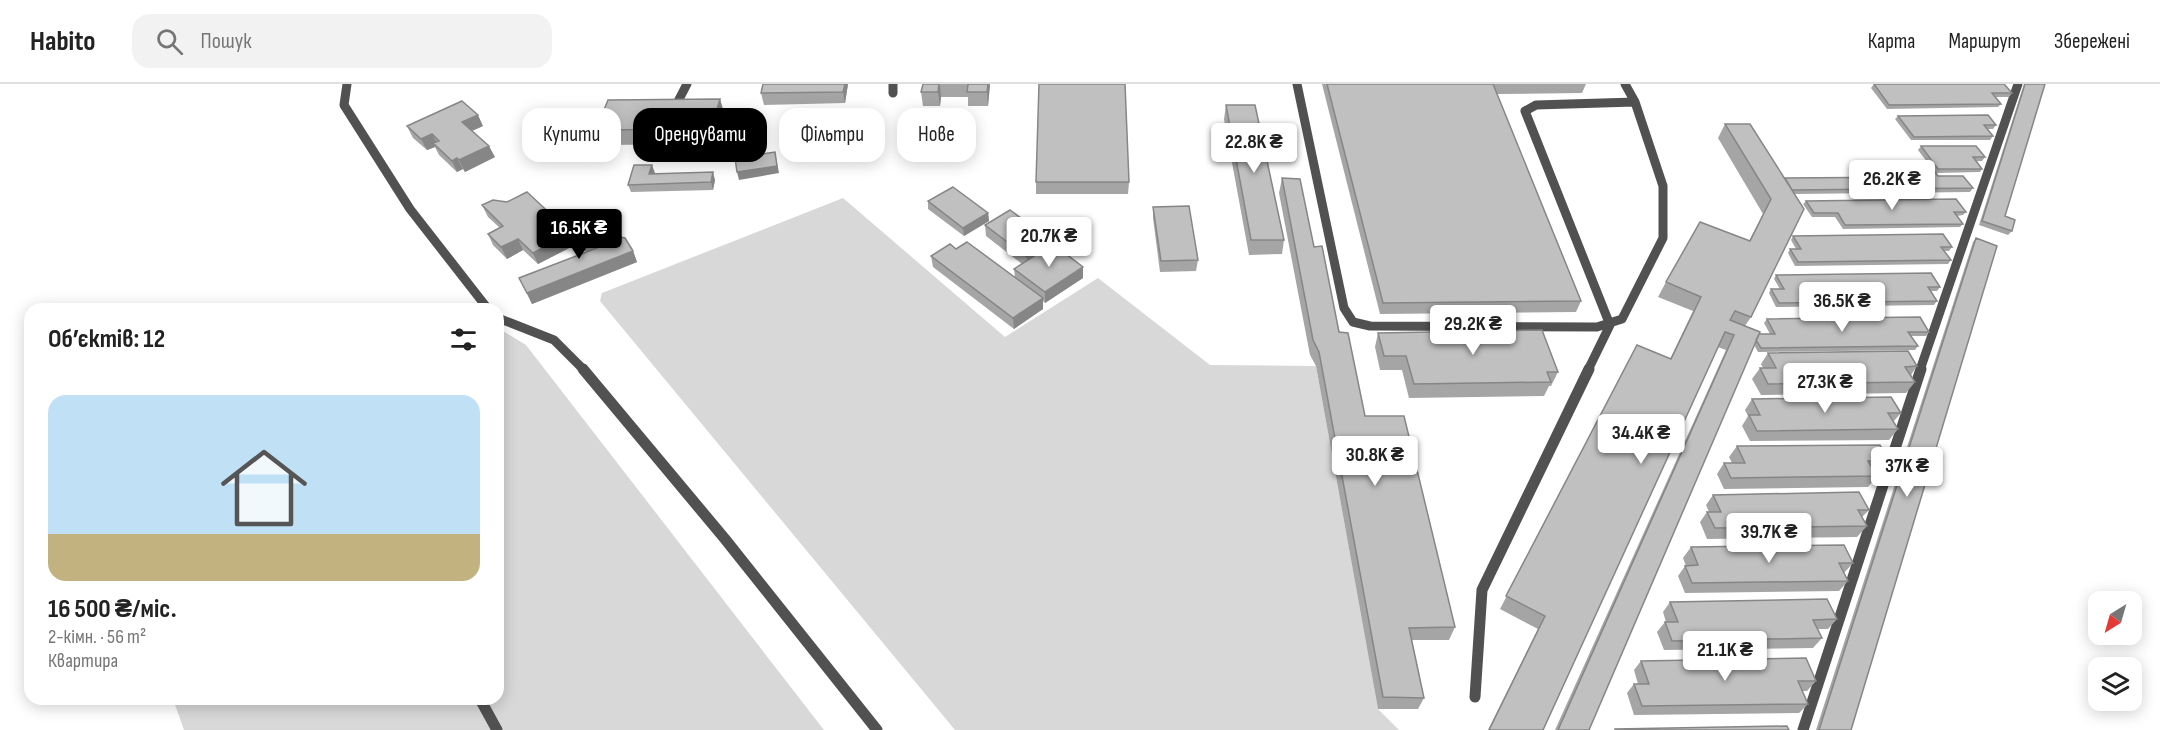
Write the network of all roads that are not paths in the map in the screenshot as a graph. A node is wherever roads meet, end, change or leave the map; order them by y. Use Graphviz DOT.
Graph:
graph roads {
  1 [pos="347,84"];
  2 [pos="687,84"];
  3 [pos="1298,84"];
  4 [pos="1625,84"];
  5 [pos="2018,84"];
  6 [pos="1635,102"];
  7 [pos="675,108"];
  8 [pos="483,303"];
  9 [pos="504,320"];
  10 [pos="1610,325"];
  11 [pos="1475,697"];
  12 [pos="483,705"];
  13 [pos="497,730"];
  14 [pos="877,730"];
  15 [pos="1803,730"];
  1 -- 8 [label="lane"];
  2 -- 7 [label="lane"];
  3 -- 10 [label="lane"];
  4 -- 6 [label="lane"];
  5 -- 15 [label="lane"];
  6 -- 10 [label="lane"];
  6 -- 10 [label="lane"];
  9 -- 14 [label="lane"];
  10 -- 11 [label="lane"];
  12 -- 13 [label="lane"];
}
